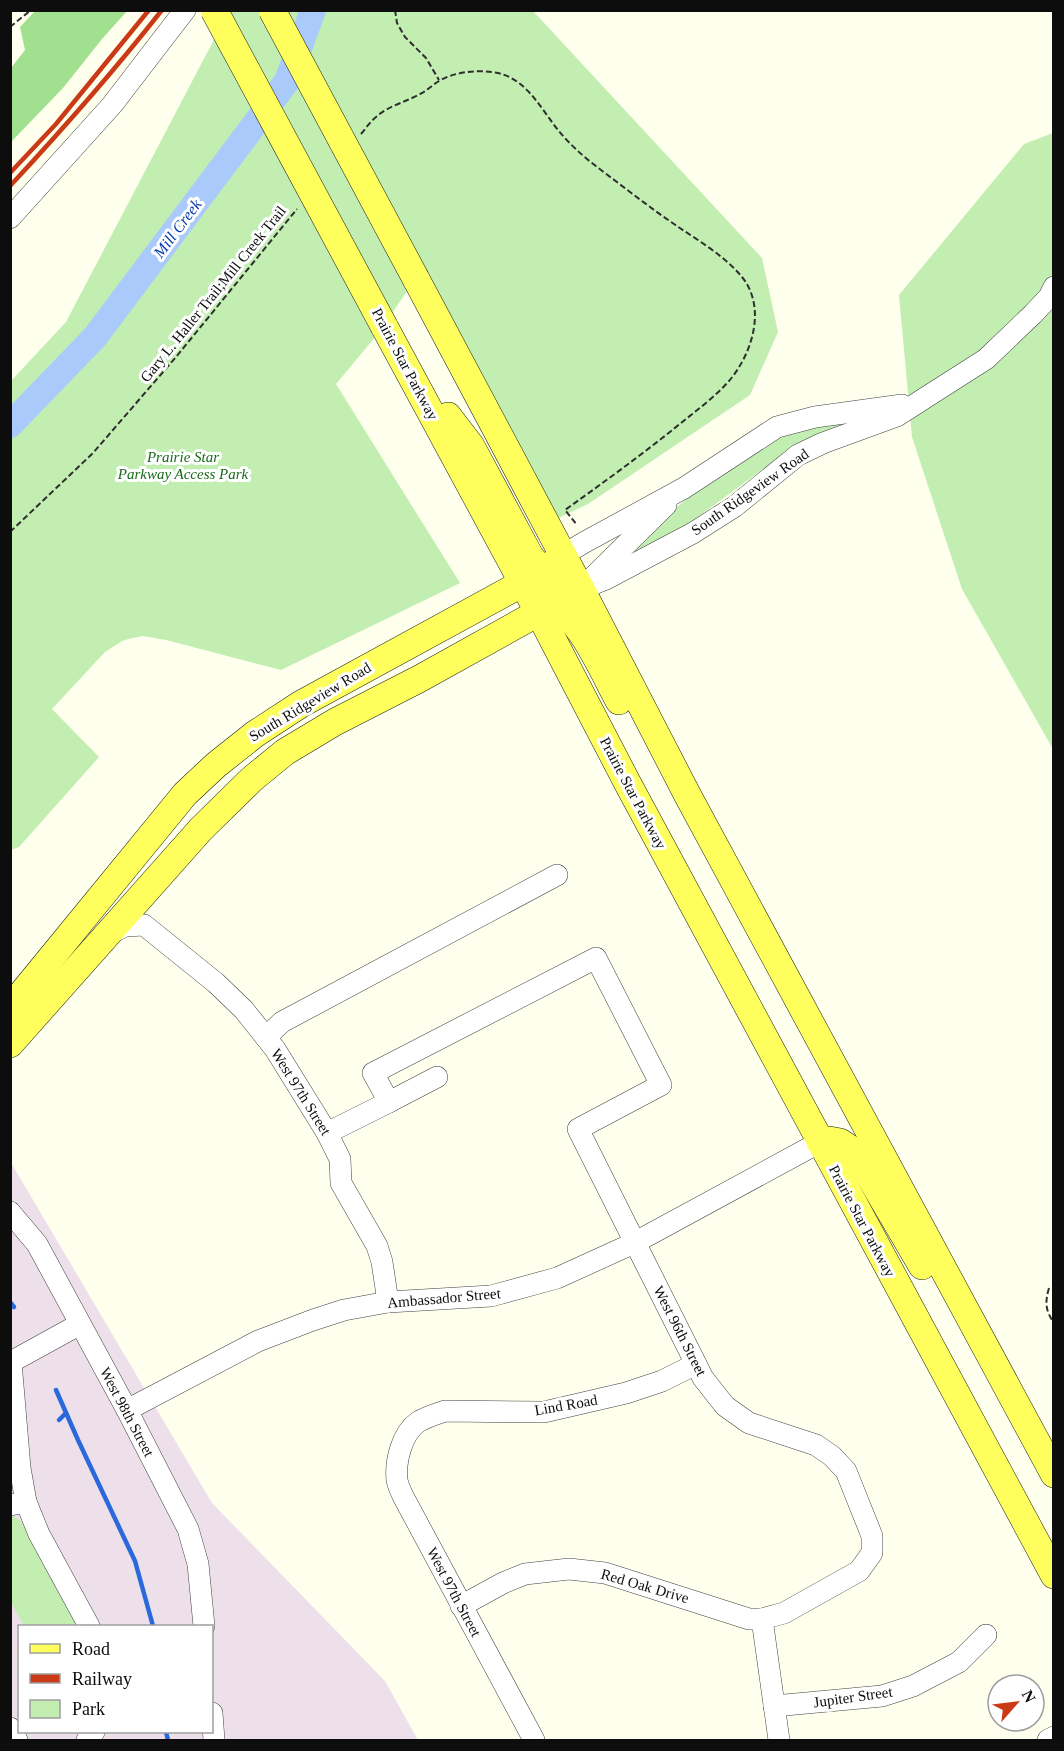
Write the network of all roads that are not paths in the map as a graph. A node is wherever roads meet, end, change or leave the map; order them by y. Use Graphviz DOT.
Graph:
graph roads {
  1 [pos="185,10"];
  2 [pos="214,10"];
  3 [pos="272,10"];
  4 [pos="10,218"];
  5 [pos="1053,287"];
  6 [pos="928,396"];
  7 [pos="684,488"];
  8 [pos="563,555"];
  9 [pos="533,578"];
  10 [pos="581,589"];
  11 [pos="554,610"];
  12 [pos="688,796"];
  13 [pos="557,875"];
  14 [pos="142,894"];
  15 [pos="144,925"];
  16 [pos="106,936"];
  17 [pos="10,1008"];
  18 [pos="266,1037"];
  19 [pos="10,1044"];
  20 [pos="436,1077"];
  21 [pos="389,1102"];
  22 [pos="327,1133"];
  23 [pos="820,1142"];
  24 [pos="10,1212"];
  25 [pos="634,1243"];
  26 [pos="388,1302"];
  27 [pos="80,1324"];
  28 [pos="988,1351"];
  29 [pos="696,1364"];
  30 [pos="127,1410"];
  31 [pos="971,1423"];
  32 [pos="405,1439"];
  33 [pos="1053,1473"];
  34 [pos="18,1504"];
  35 [pos="1053,1548"];
  36 [pos="1053,1575"];
  37 [pos="461,1606"];
  38 [pos="762,1619"];
  39 [pos="88,1625"];
  40 [pos="204,1625"];
  41 [pos="986,1635"];
  42 [pos="774,1706"];
  43 [pos="10,1728"];
  44 [pos="1053,1737"];
  45 [pos="17,1740"];
  46 [pos="534,1740"];
  47 [pos="779,1740"];
  48 [pos="1048,1740"];
  1 -- 4 [label="street"];
  2 -- 9 [label="main road, Prairie Star Parkway, bridge"];
  3 -- 8 [label="main road, bridge"];
  5 -- 6 [label="street"];
  6 -- 7 [label="street, South Ridgeview Road"];
  6 -- 10 [label="street, South Ridgeview Road"];
  7 -- 8 [label="street, South Ridgeview Road"];
  7 -- 10 [label="street"];
  8 -- 9 [label="main road, South Ridgeview Road"];
  8 -- 10 [label="main road"];
  9 -- 10 [label="main road"];
  9 -- 11 [label="main road, Prairie Star Parkway"];
  9 -- 17 [label="main road, South Ridgeview Road"];
  10 -- 11 [label="main road, South Ridgeview Road"];
  10 -- 12 [label="main road"];
  11 -- 12 [label="main road"];
  11 -- 14 [label="main road, South Ridgeview Road"];
  11 -- 23 [label="main road, Prairie Star Parkway"];
  12 -- 28 [label="main road"];
  13 -- 18 [label="street"];
  14 -- 15 [label="street"];
  14 -- 16 [label="main road, South Ridgeview Road"];
  15 -- 16 [label="street"];
  15 -- 18 [label="street, West 97th Street"];
  16 -- 19 [label="main road, South Ridgeview Road"];
  18 -- 22 [label="street, West 97th Street"];
  20 -- 21 [label="street"];
  21 -- 22 [label="street"];
  21 -- 25 [label="street, West 96th Street"];
  22 -- 26 [label="street, West 97th Street"];
  23 -- 25 [label="street, Ambassador Street"];
  23 -- 28 [label="main road"];
  23 -- 31 [label="main road, Prairie Star Parkway"];
  24 -- 27 [label="street, West 98th Street"];
  25 -- 26 [label="street, Ambassador Street"];
  25 -- 29 [label="street, West 96th Street"];
  26 -- 30 [label="street, Ambassador Street"];
  27 -- 30 [label="street, West 98th Street"];
  27 -- 34 [label="street"];
  28 -- 33 [label="main road"];
  29 -- 32 [label="street, Lind Road"];
  29 -- 38 [label="street, West 96th Street"];
  30 -- 40 [label="street, West 98th Street"];
  31 -- 35 [label="main road"];
  31 -- 36 [label="main road, Prairie Star Parkway"];
  32 -- 37 [label="street, West 97th Street"];
  34 -- 39 [label="street"];
  37 -- 38 [label="street, Red Oak Drive"];
  37 -- 46 [label="street, West 97th Street"];
  38 -- 42 [label="street"];
  41 -- 42 [label="street, Jupiter Street"];
  42 -- 47 [label="street"];
  43 -- 45 [label="street"];
  44 -- 48 [label="street"];
}
